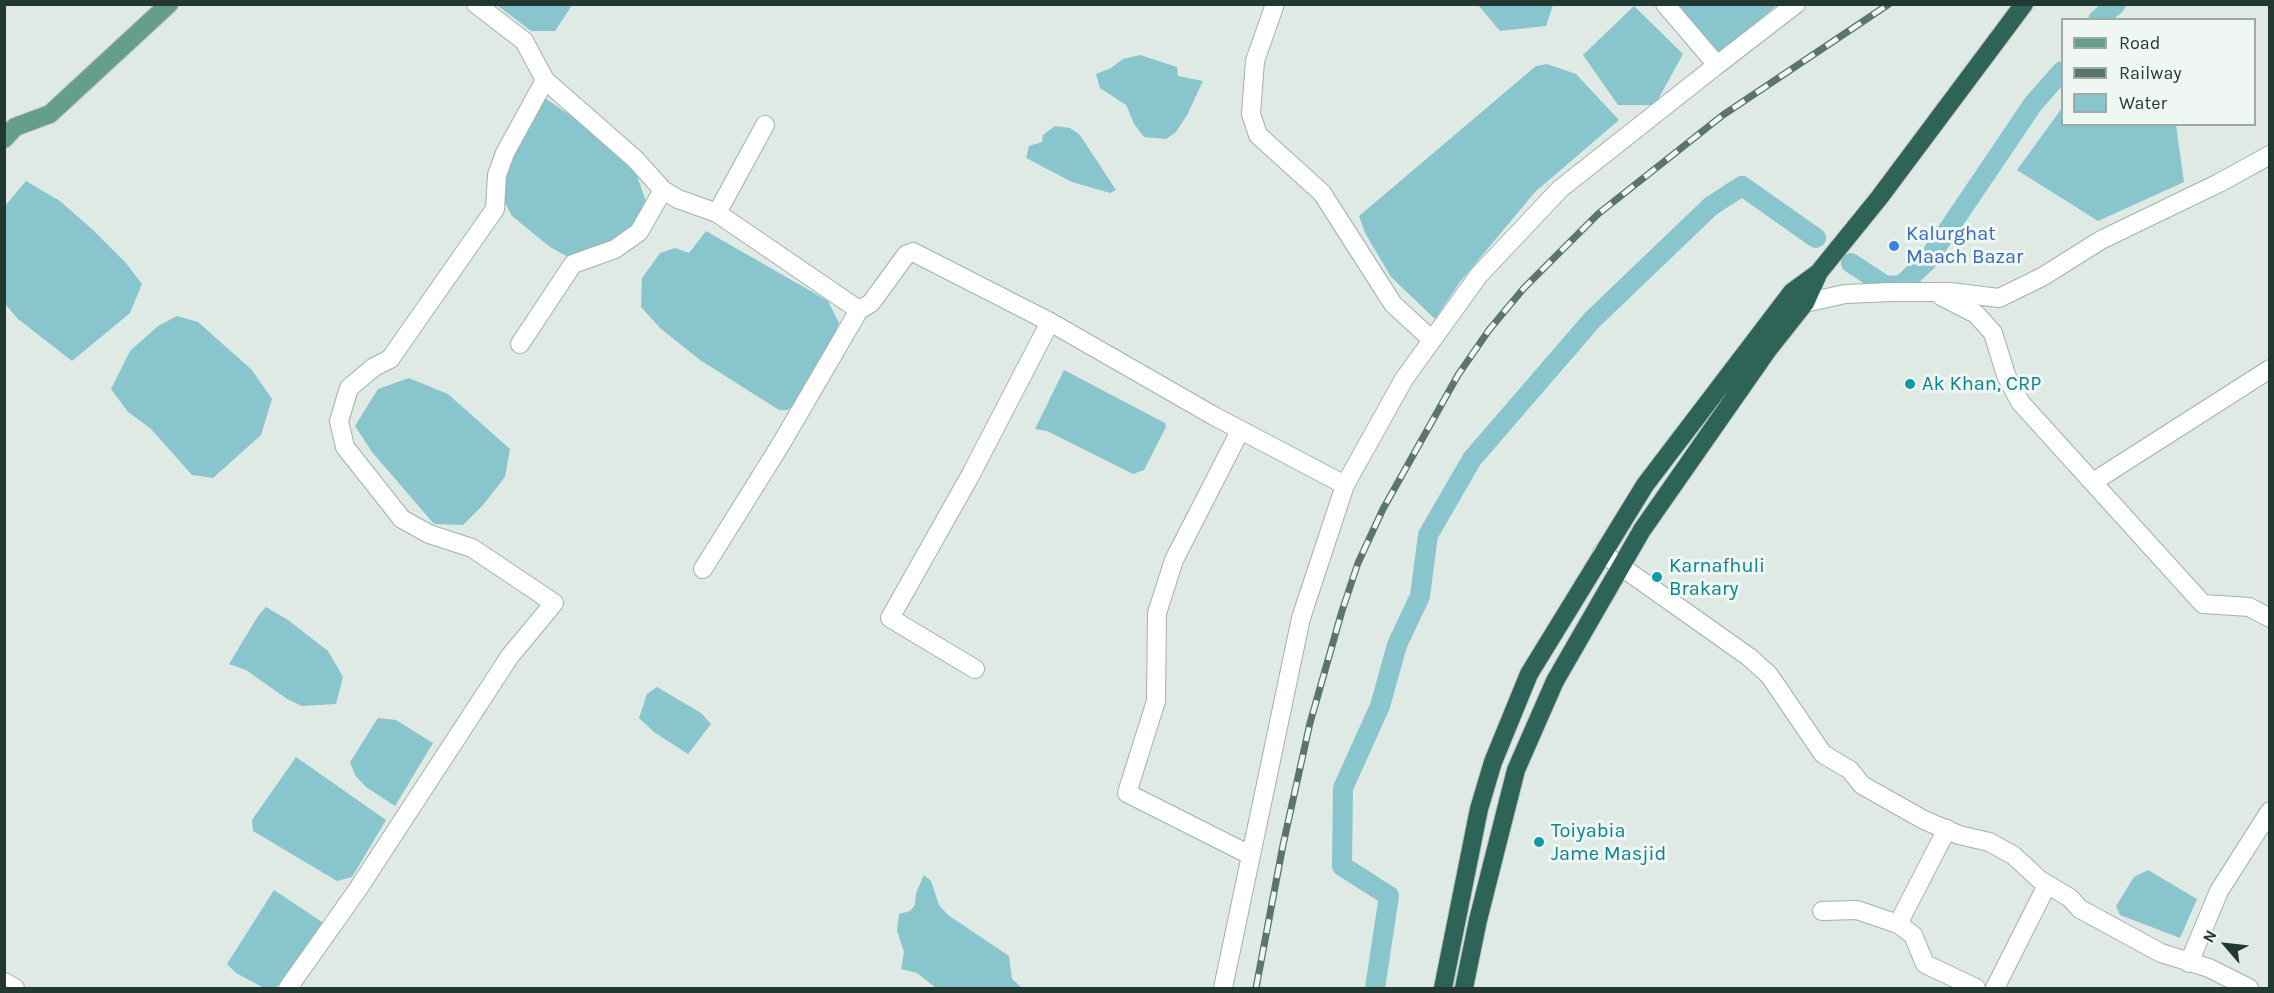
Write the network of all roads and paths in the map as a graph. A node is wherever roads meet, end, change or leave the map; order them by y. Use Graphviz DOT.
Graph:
graph roads {
  1 [pos="169,4"];
  2 [pos="476,4"];
  3 [pos="1275,4"];
  4 [pos="1665,4"];
  5 [pos="1796,4"];
  6 [pos="2024,4"];
  7 [pos="1717,64"];
  8 [pos="545,80"];
  9 [pos="765,125"];
  10 [pos="4,139"];
  11 [pos="2270,155"];
  12 [pos="663,190"];
  13 [pos="717,213"];
  14 [pos="1936,294"];
  15 [pos="1799,298"];
  16 [pos="859,310"];
  17 [pos="1050,322"];
  18 [pos="1432,340"];
  19 [pos="520,344"];
  20 [pos="2270,369"];
  21 [pos="1240,431"];
  22 [pos="2093,482"];
  23 [pos="1345,485"];
  24 [pos="1602,553"];
  25 [pos="1622,568"];
  26 [pos="703,569"];
  27 [pos="2270,618"];
  28 [pos="975,669"];
  29 [pos="2270,811"];
  30 [pos="1947,829"];
  31 [pos="1250,855"];
  32 [pos="2047,885"];
  33 [pos="1822,911"];
  34 [pos="1898,924"];
  35 [pos="2189,963"];
  36 [pos="4,982"];
  37 [pos="15,988"];
  38 [pos="288,988"];
  39 [pos="1222,988"];
  40 [pos="1443,988"];
  41 [pos="1464,988"];
  42 [pos="1976,988"];
  43 [pos="1995,988"];
  44 [pos="2249,988"];
  1 -- 10 [label="main road"];
  2 -- 8 [label="street"];
  3 -- 18 [label="street"];
  4 -- 7 [label="street"];
  5 -- 7 [label="street"];
  6 -- 15 [label="highway"];
  7 -- 18 [label="street"];
  8 -- 12 [label="street"];
  8 -- 38 [label="street"];
  9 -- 13 [label="street"];
  11 -- 14 [label="street"];
  12 -- 13 [label="street"];
  12 -- 19 [label="street"];
  13 -- 16 [label="street"];
  14 -- 15 [label="street"];
  14 -- 22 [label="street"];
  15 -- 24 [label="highway"];
  15 -- 25 [label="highway"];
  16 -- 17 [label="street"];
  16 -- 26 [label="street"];
  17 -- 21 [label="street"];
  17 -- 28 [label="street"];
  18 -- 23 [label="street"];
  20 -- 22 [label="street"];
  21 -- 23 [label="street"];
  21 -- 31 [label="street"];
  22 -- 27 [label="street"];
  23 -- 31 [label="street"];
  24 -- 25 [label="street"];
  24 -- 40 [label="highway"];
  25 -- 30 [label="street"];
  25 -- 41 [label="highway"];
  29 -- 35 [label="street"];
  30 -- 32 [label="street"];
  30 -- 34 [label="street"];
  31 -- 39 [label="street"];
  32 -- 35 [label="street"];
  32 -- 43 [label="street"];
  33 -- 34 [label="street"];
  34 -- 42 [label="street"];
  35 -- 44 [label="street"];
  36 -- 37 [label="street"];
}
